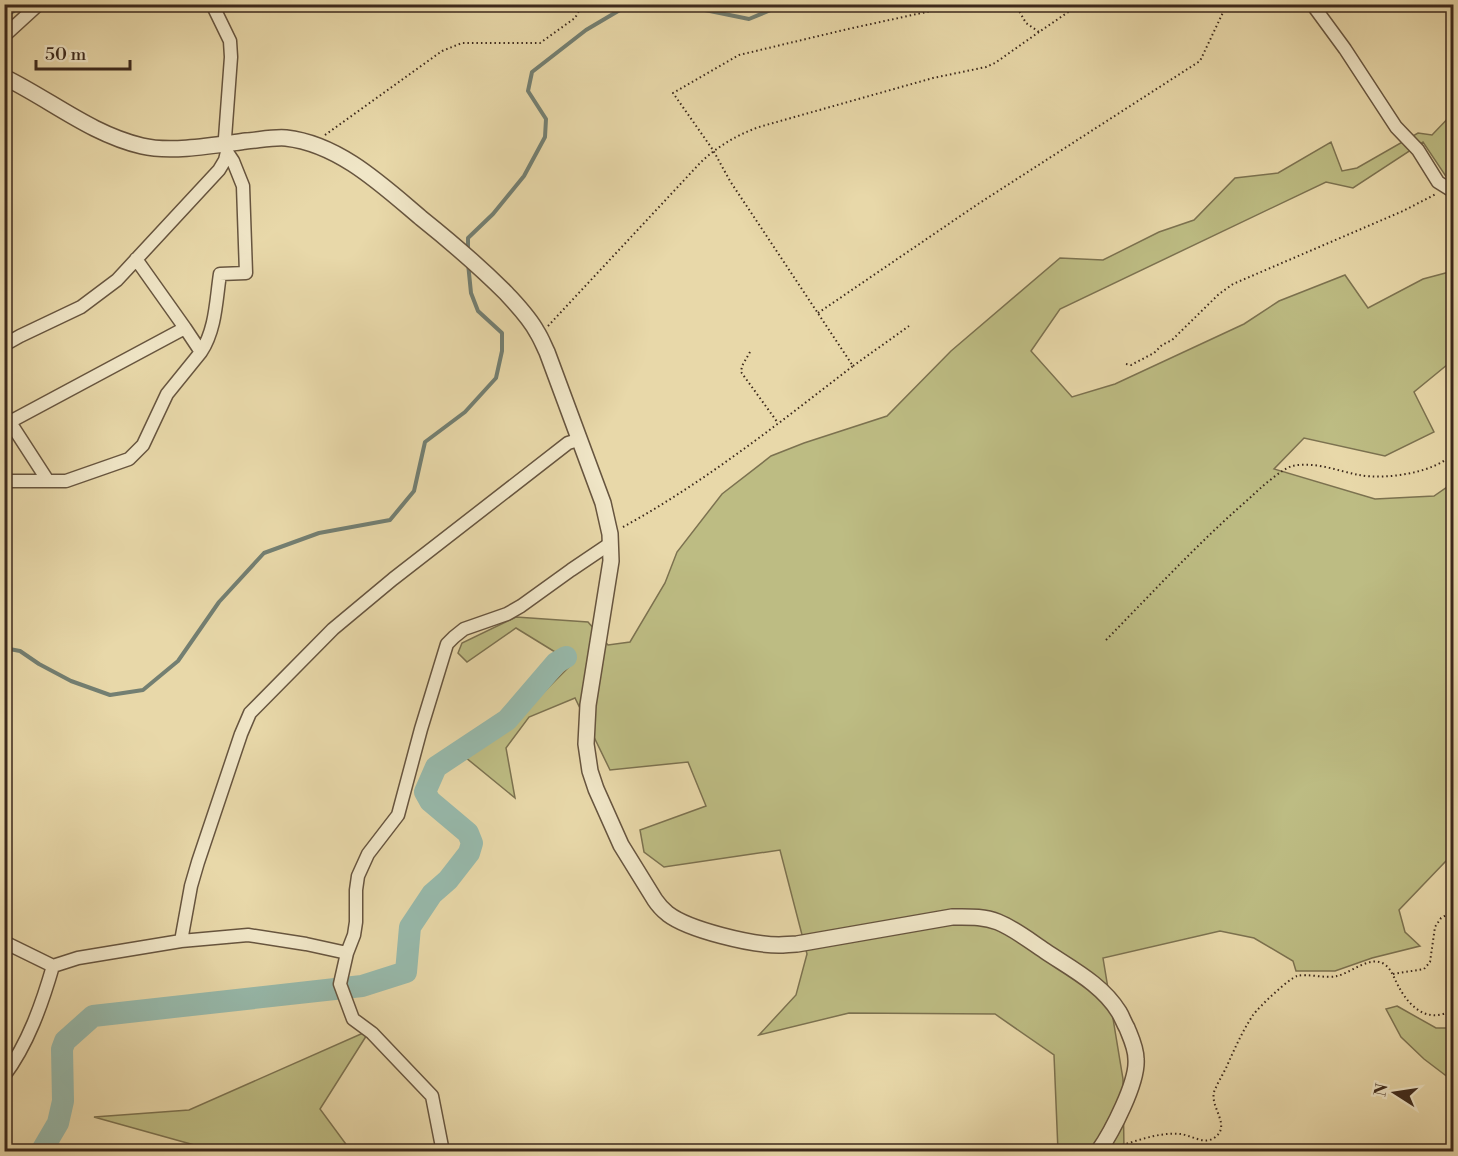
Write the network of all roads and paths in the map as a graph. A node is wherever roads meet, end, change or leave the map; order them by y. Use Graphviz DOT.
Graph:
graph roads {
  1 [pos="11,4"];
  2 [pos="39,4"];
  3 [pos="212,4"];
  4 [pos="583,4"];
  5 [pos="963,4"];
  6 [pos="1015,4"];
  7 [pos="1080,4"];
  8 [pos="1227,4"];
  9 [pos="1312,4"];
  10 [pos="4,9"];
  11 [pos="1039,32"];
  12 [pos="4,36"];
  13 [pos="4,77"];
  14 [pos="315,145"];
  15 [pos="226,148"];
  16 [pos="713,151"];
  17 [pos="1450,190"];
  18 [pos="136,260"];
  19 [pos="818,313"];
  20 [pos="909,326"];
  21 [pos="185,327"];
  22 [pos="538,333"];
  23 [pos="4,345"];
  24 [pos="201,352"];
  25 [pos="750,352"];
  26 [pos="1126,364"];
  27 [pos="853,366"];
  28 [pos="6,420"];
  29 [pos="778,423"];
  30 [pos="578,440"];
  31 [pos="1454,453"];
  32 [pos="4,481"];
  33 [pos="48,481"];
  34 [pos="610,538"];
  35 [pos="1106,640"];
  36 [pos="1454,911"];
  37 [pos="181,940"];
  38 [pos="4,942"];
  39 [pos="347,953"];
  40 [pos="53,966"];
  41 [pos="1393,974"];
  42 [pos="1454,1010"];
  43 [pos="4,1076"];
  44 [pos="1101,1147"];
  45 [pos="444,1152"];
  1 -- 10 [label="path"];
  2 -- 12 [label="street"];
  3 -- 15 [label="street"];
  4 -- 14 [label="path"];
  5 -- 16 [label="path"];
  6 -- 11 [label="path"];
  7 -- 11 [label="path"];
  8 -- 19 [label="path"];
  9 -- 17 [label="street"];
  11 -- 16 [label="path"];
  13 -- 15 [label="street"];
  14 -- 15 [label="street"];
  14 -- 22 [label="street"];
  15 -- 18 [label="street"];
  15 -- 24 [label="street"];
  16 -- 19 [label="path"];
  16 -- 22 [label="path"];
  17 -- 26 [label="path"];
  18 -- 21 [label="street"];
  18 -- 23 [label="street"];
  19 -- 27 [label="path"];
  20 -- 27 [label="path"];
  21 -- 24 [label="street"];
  21 -- 28 [label="street"];
  22 -- 30 [label="street"];
  24 -- 33 [label="street"];
  25 -- 29 [label="path"];
  27 -- 29 [label="path"];
  28 -- 33 [label="street"];
  29 -- 34 [label="path"];
  30 -- 34 [label="street"];
  30 -- 37 [label="street"];
  31 -- 35 [label="path"];
  32 -- 33 [label="street"];
  34 -- 39 [label="street"];
  34 -- 44 [label="street"];
  36 -- 41 [label="path"];
  37 -- 39 [label="street"];
  37 -- 40 [label="street"];
  38 -- 40 [label="street"];
  39 -- 45 [label="street"];
  40 -- 43 [label="street"];
  41 -- 42 [label="path"];
  41 -- 44 [label="path"];
}
